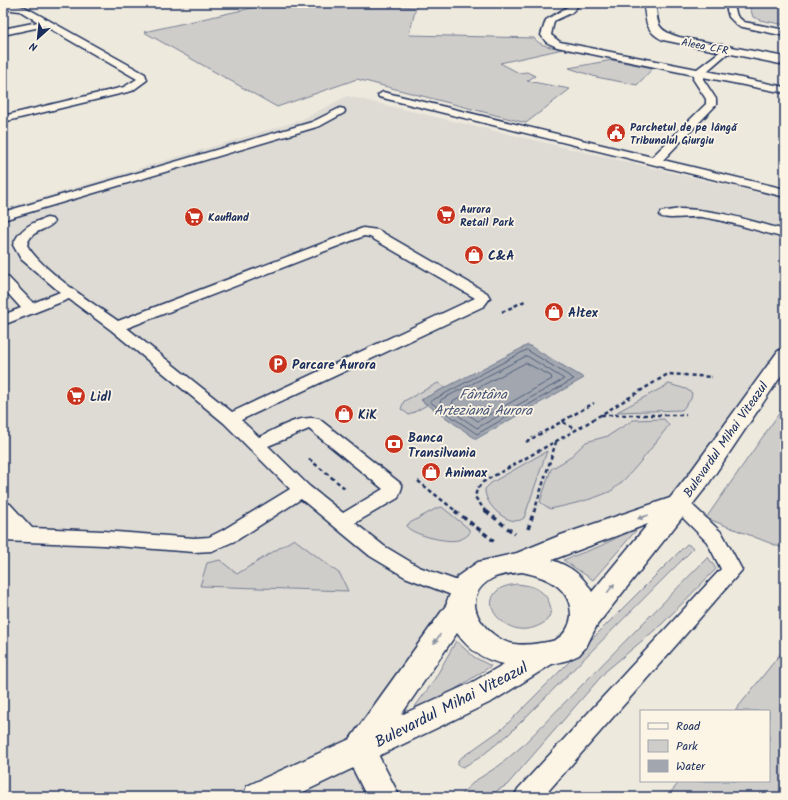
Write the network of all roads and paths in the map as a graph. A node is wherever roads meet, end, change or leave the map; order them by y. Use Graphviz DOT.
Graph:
graph roads {
  1 [pos="573,3"];
  2 [pos="650,3"];
  3 [pos="729,3"];
  4 [pos="3,6"];
  5 [pos="46,23"];
  6 [pos="3,32"];
  7 [pos="785,33"];
  8 [pos="726,50"];
  9 [pos="785,61"];
  10 [pos="699,73"];
  11 [pos="785,90"];
  12 [pos="383,95"];
  13 [pos="340,111"];
  14 [pos="3,119"];
  15 [pos="655,161"];
  16 [pos="785,193"];
  17 [pos="666,215"];
  18 [pos="3,216"];
  19 [pos="47,222"];
  20 [pos="785,234"];
  21 [pos="3,280"];
  22 [pos="70,293"];
  23 [pos="525,301"];
  24 [pos="31,309"];
  25 [pos="496,315"];
  26 [pos="3,320"];
  27 [pos="116,327"];
  28 [pos="785,355"];
  29 [pos="712,377"];
  30 [pos="594,403"];
  31 [pos="600,415"];
  32 [pos="686,415"];
  33 [pos="230,419"];
  34 [pos="562,422"];
  35 [pos="576,430"];
  36 [pos="279,435"];
  37 [pos="526,442"];
  38 [pos="556,442"];
  39 [pos="256,445"];
  40 [pos="415,479"];
  41 [pos="302,490"];
  42 [pos="680,504"];
  43 [pos="368,507"];
  44 [pos="3,509"];
  45 [pos="342,522"];
  46 [pos="3,534"];
  47 [pos="27,535"];
  48 [pos="515,535"];
  49 [pos="508,537"];
  50 [pos="502,539"];
  51 [pos="522,562"];
  52 [pos="461,599"];
  53 [pos="586,619"];
  54 [pos="542,657"];
  55 [pos="360,751"];
  56 [pos="260,797"];
  57 [pos="384,797"];
  58 [pos="527,797"];
  1 -- 10 [label="lane"];
  2 -- 8 [label="main road, Aleea CFR"];
  3 -- 7 [label="lane"];
  4 -- 5 [label="lane"];
  5 -- 6 [label="lane"];
  5 -- 14 [label="lane"];
  8 -- 9 [label="main road, Aleea CFR"];
  8 -- 10 [label="lane"];
  10 -- 11 [label="lane"];
  10 -- 15 [label="lane"];
  12 -- 15 [label="lane"];
  13 -- 18 [label="lane"];
  15 -- 16 [label="lane"];
  17 -- 20 [label="lane"];
  19 -- 22 [label="lane"];
  21 -- 24 [label="lane"];
  22 -- 24 [label="lane"];
  22 -- 27 [label="lane"];
  23 -- 25 [label="path"];
  24 -- 26 [label="lane"];
  27 -- 33 [label="lane"];
  27 -- 33 [label="lane"];
  28 -- 42 [label="main road, Bulevardul Mihai Viteazul"];
  29 -- 31 [label="path"];
  30 -- 34 [label="path"];
  31 -- 32 [label="path"];
  31 -- 35 [label="path"];
  33 -- 39 [label="lane"];
  34 -- 35 [label="path"];
  34 -- 37 [label="path"];
  35 -- 38 [label="path"];
  36 -- 39 [label="lane"];
  36 -- 43 [label="path"];
  36 -- 43 [label="lane"];
  38 -- 48 [label="path"];
  38 -- 48 [label="path"];
  39 -- 41 [label="lane"];
  40 -- 50 [label="path"];
  41 -- 45 [label="lane"];
  41 -- 47 [label="lane"];
  42 -- 51 [label="main road, Bulevardul Mihai Viteazul, one-way"];
  53 -- 42 [label="main road, Bulevardul Mihai Viteazul, one-way"];
  42 -- 58 [label="lane"];
  43 -- 45 [label="lane"];
  44 -- 47 [label="lane"];
  45 -- 52 [label="lane"];
  46 -- 47 [label="lane"];
  48 -- 49 [label="path"];
  51 -- 52 [label="main road"];
  51 -- 53 [label="main road"];
  52 -- 54 [label="main road"];
  52 -- 55 [label="main road, Bulevardul Mihai Viteazul, one-way"];
  53 -- 54 [label="main road"];
  54 -- 55 [label="main road, Bulevardul Mihai Viteazul"];
  55 -- 56 [label="main road, Bulevardul Mihai Viteazul"];
  55 -- 57 [label="main road"];
}
